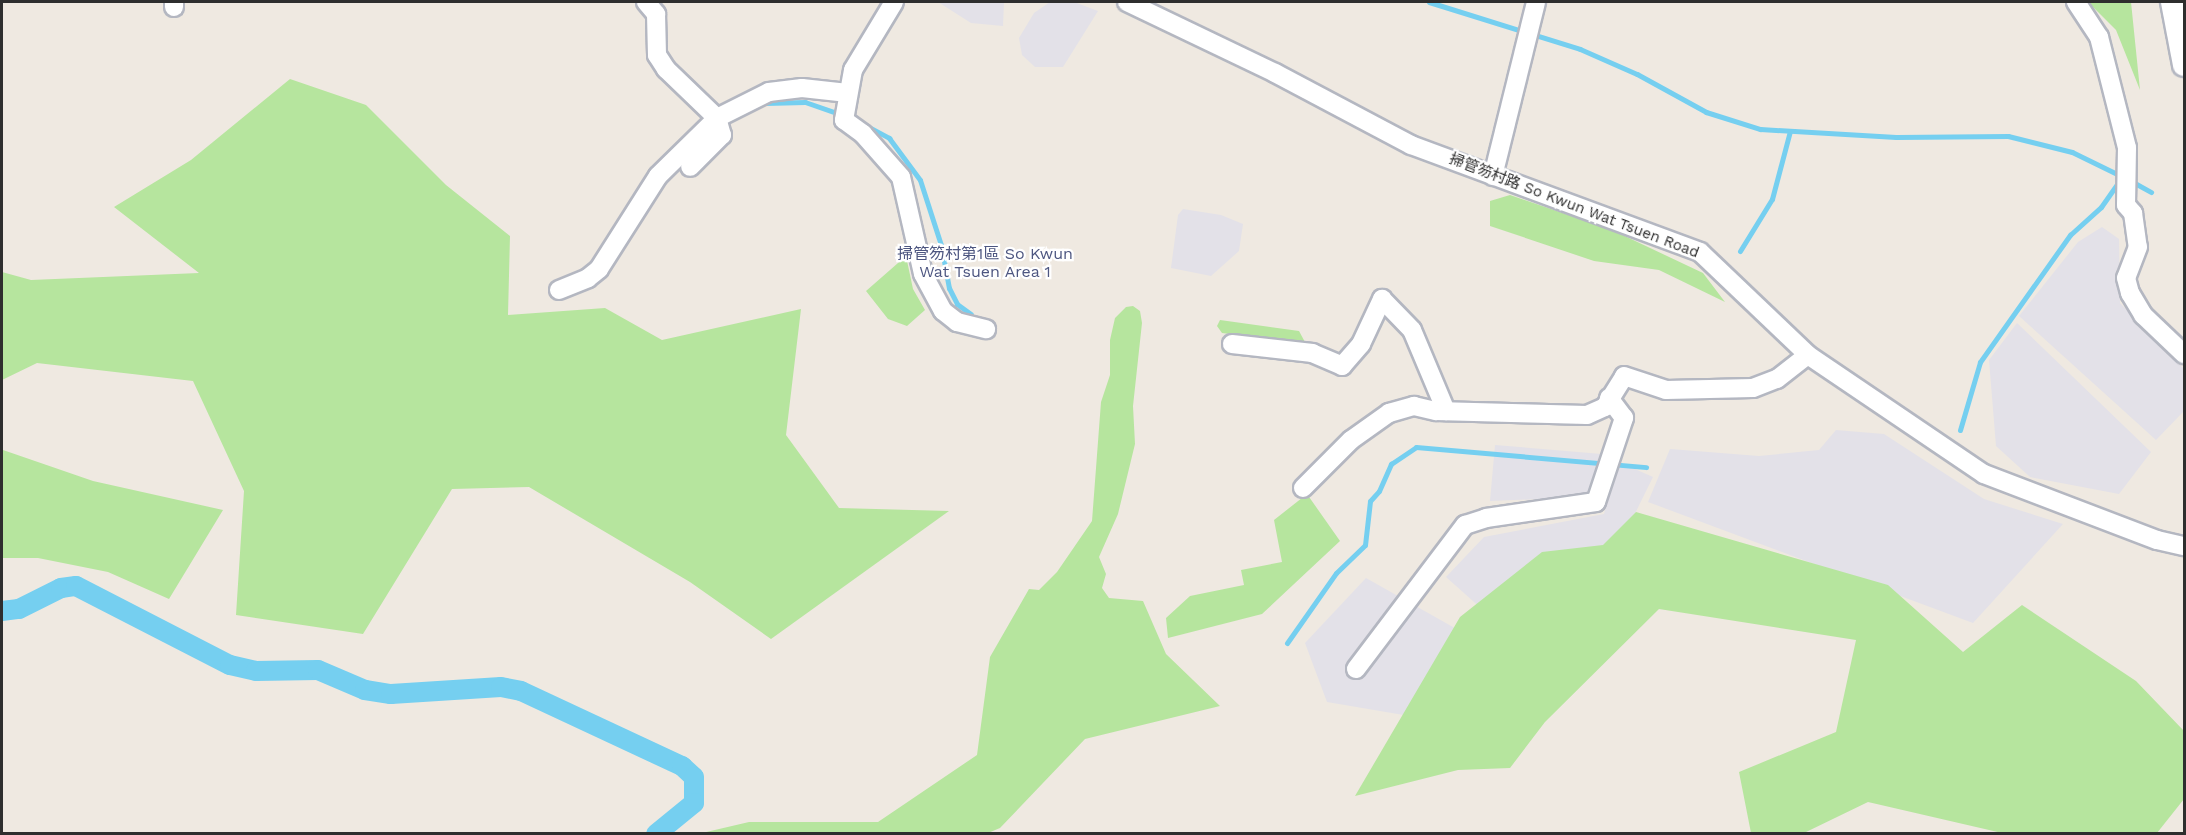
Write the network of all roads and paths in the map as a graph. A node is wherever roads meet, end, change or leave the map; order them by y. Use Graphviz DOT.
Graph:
graph roads {
  1 [pos="646,2"];
  2 [pos="894,2"];
  3 [pos="1127,2"];
  4 [pos="1536,2"];
  5 [pos="2076,2"];
  6 [pos="2172,2"];
  7 [pos="2184,65"];
  8 [pos="846,108"];
  9 [pos="719,125"];
  10 [pos="690,167"];
  11 [pos="1493,176"];
  12 [pos="559,290"];
  13 [pos="986,329"];
  14 [pos="1232,344"];
  15 [pos="2184,354"];
  16 [pos="1808,355"];
  17 [pos="1609,398"];
  18 [pos="1446,411"];
  19 [pos="1303,488"];
  20 [pos="2184,546"];
  21 [pos="1356,669"];
  1 -- 9 [label="street"];
  2 -- 8 [label="street"];
  3 -- 11 [label="street, 掃管笏村路 So Kwun Wat Tsuen Road"];
  4 -- 11 [label="street"];
  5 -- 15 [label="street"];
  6 -- 7 [label="street"];
  8 -- 9 [label="street"];
  8 -- 13 [label="street"];
  9 -- 10 [label="street"];
  9 -- 12 [label="street"];
  11 -- 16 [label="street, 掃管笏村路 So Kwun Wat Tsuen Road"];
  14 -- 18 [label="street"];
  16 -- 17 [label="street"];
  16 -- 20 [label="street, 掃管笏村路 So Kwun Wat Tsuen Road"];
  17 -- 18 [label="street"];
  17 -- 21 [label="street"];
  18 -- 19 [label="street"];
}
